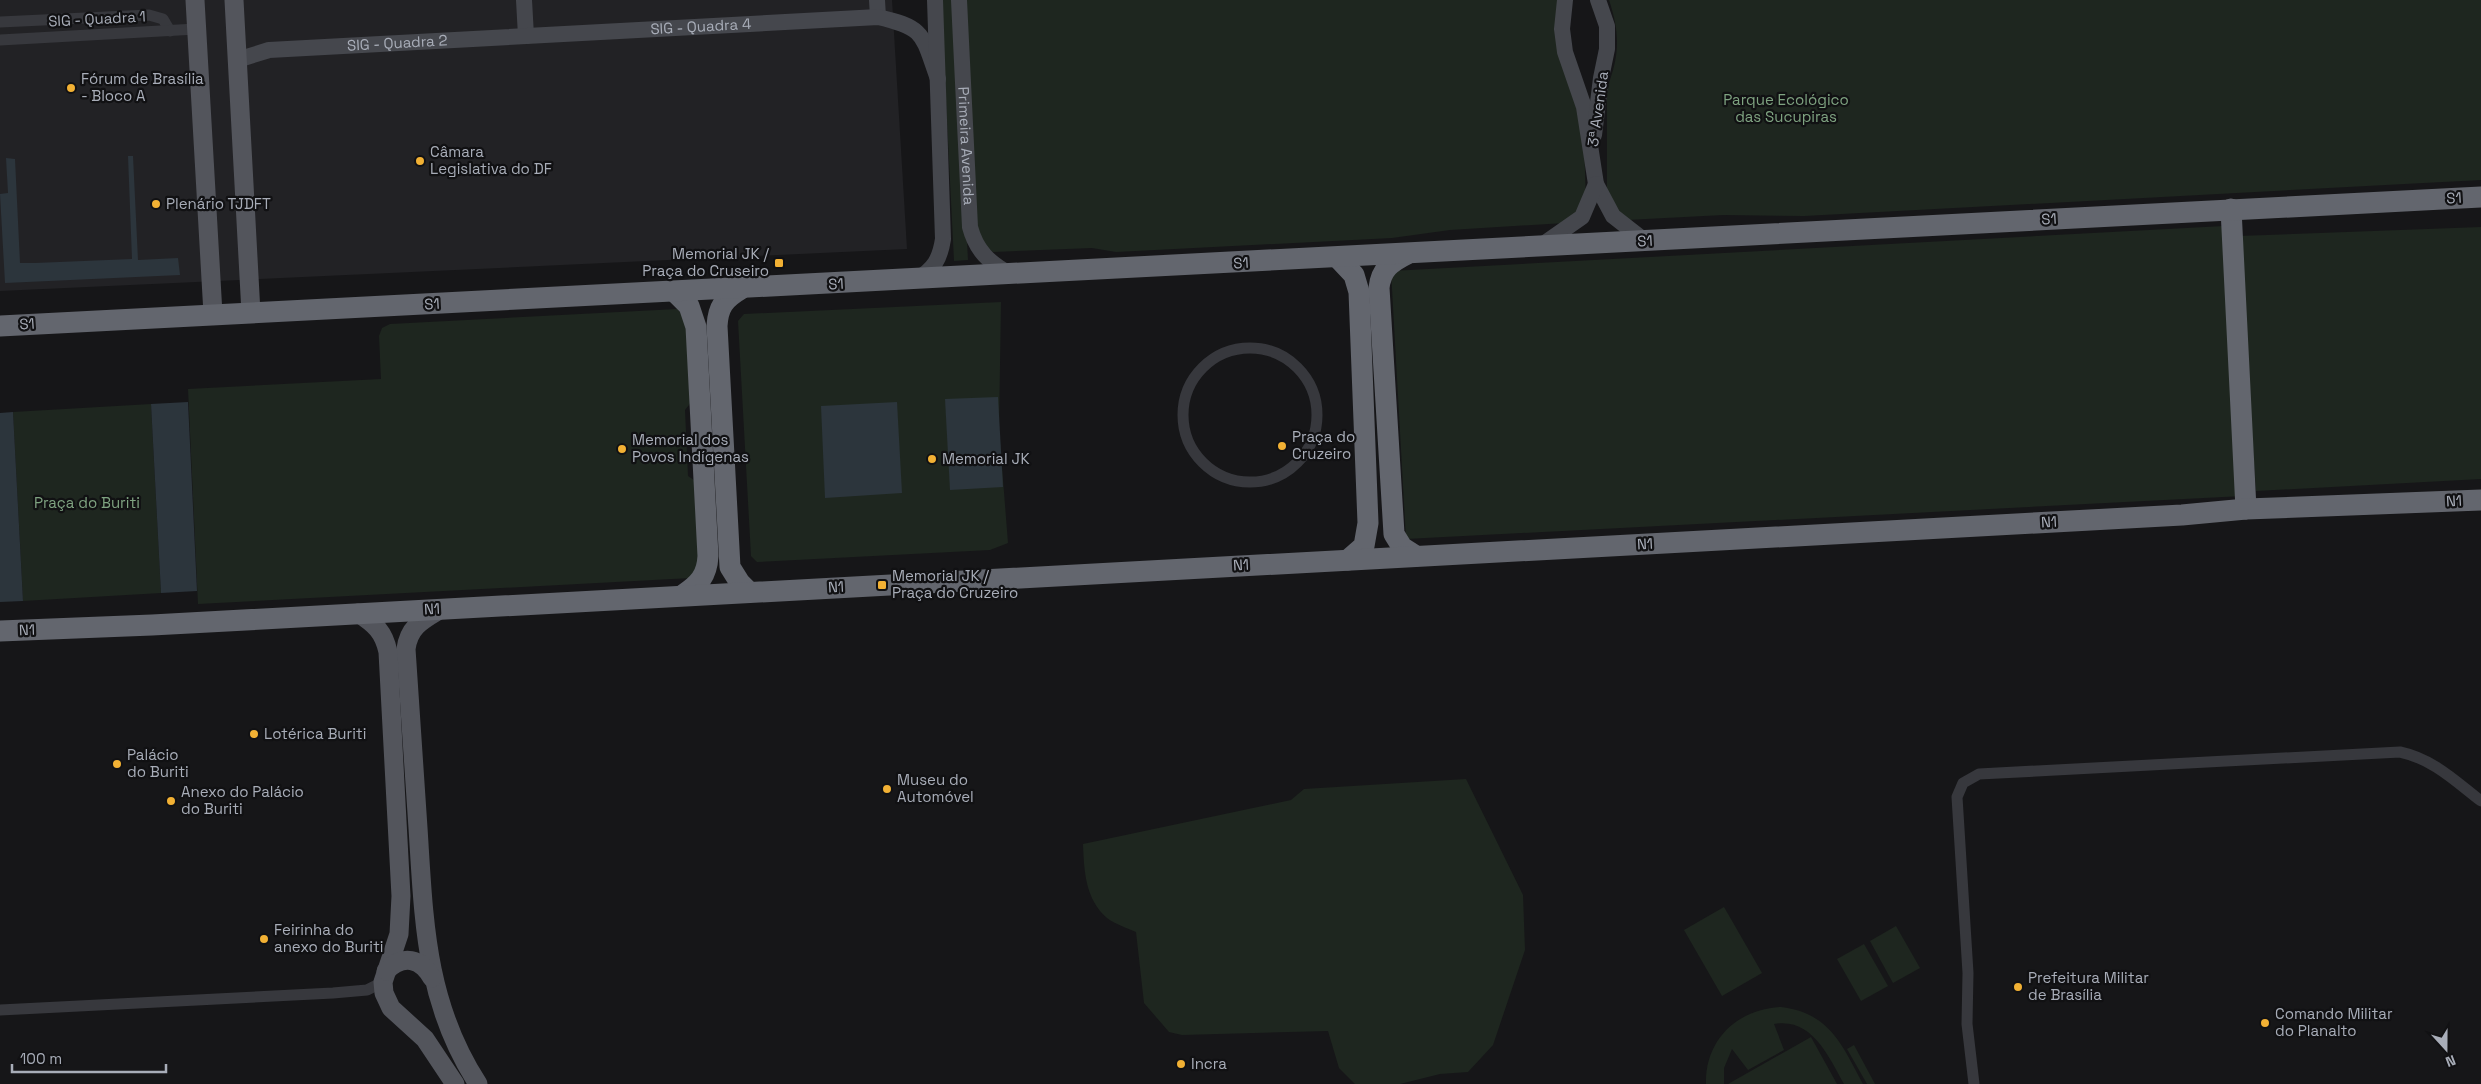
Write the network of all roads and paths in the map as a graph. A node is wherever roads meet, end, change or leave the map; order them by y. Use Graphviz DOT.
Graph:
graph roads {
  1 [pos="195,0"];
  2 [pos="234,0"];
  3 [pos="524,0"];
  4 [pos="877,0"];
  5 [pos="935,0"];
  6 [pos="959,0"];
  7 [pos="1598,0"];
  8 [pos="1566,1"];
  9 [pos="878,17"];
  10 [pos="0,22"];
  11 [pos="196,29"];
  12 [pos="170,31"];
  13 [pos="526,36"];
  14 [pos="0,40"];
  15 [pos="236,50"];
  16 [pos="1572,76"];
  17 [pos="1601,78"];
  18 [pos="938,79"];
  19 [pos="1592,154"];
  20 [pos="1596,184"];
  21 [pos="2481,197"];
  22 [pos="2231,208"];
  23 [pos="1645,241"];
  24 [pos="1541,246"];
  25 [pos="1408,254"];
  26 [pos="1338,258"];
  27 [pos="1010,274"];
  28 [pos="917,279"];
  29 [pos="740,289"];
  30 [pos="675,292"];
  31 [pos="251,313"];
  32 [pos="213,314"];
  33 [pos="0,326"];
  34 [pos="1255,482"];
  35 [pos="2481,500"];
  36 [pos="2246,509"];
  37 [pos="1416,556"];
  38 [pos="1348,560"];
  39 [pos="749,592"];
  40 [pos="682,595"];
  41 [pos="441,609"];
  42 [pos="358,613"];
  43 [pos="0,631"];
  44 [pos="2481,801"];
  45 [pos="384,976"];
  46 [pos="432,978"];
  47 [pos="0,1010"];
  48 [pos="455,1084"];
  49 [pos="478,1084"];
  50 [pos="1974,1084"];
  1 -- 11 [label="main road"];
  2 -- 15 [label="main road"];
  3 -- 13 [label="street"];
  4 -- 9 [label="street"];
  5 -- 18 [label="street, Primeira Avenida"];
  6 -- 27 [label="street, Primeira Avenida"];
  7 -- 17 [label="street, 3ª Avenida"];
  8 -- 16 [label="street, 3ª Avenida"];
  9 -- 13 [label="street, SIG - Quadra 4"];
  9 -- 18 [label="street, SIG - Quadra 4"];
  10 -- 12 [label="street"];
  11 -- 12 [label="street, SIG - Quadra 1"];
  11 -- 32 [label="main road"];
  12 -- 14 [label="street, SIG - Quadra 1"];
  13 -- 15 [label="street, SIG - Quadra 2"];
  15 -- 31 [label="main road"];
  16 -- 17 [label="street"];
  16 -- 19 [label="street, 3ª Avenida"];
  17 -- 19 [label="street, 3ª Avenida"];
  18 -- 28 [label="street, Primeira Avenida"];
  19 -- 20 [label="street"];
  20 -- 23 [label="street"];
  20 -- 24 [label="street"];
  21 -- 22 [label="highway, S1"];
  22 -- 23 [label="highway, S1"];
  22 -- 36 [label="highway"];
  23 -- 24 [label="highway, S1"];
  24 -- 25 [label="highway, S1"];
  25 -- 26 [label="highway, S1"];
  25 -- 37 [label="highway"];
  26 -- 27 [label="highway, S1"];
  26 -- 38 [label="highway"];
  27 -- 28 [label="highway, S1"];
  28 -- 29 [label="highway, S1"];
  29 -- 30 [label="highway, S1"];
  29 -- 39 [label="highway"];
  30 -- 31 [label="highway, S1"];
  30 -- 40 [label="highway"];
  31 -- 32 [label="highway, S1"];
  32 -- 33 [label="highway, S1"];
  34 -- 34 [label="street"];
  35 -- 36 [label="highway, N1"];
  36 -- 37 [label="highway, N1"];
  37 -- 38 [label="highway, N1"];
  38 -- 39 [label="highway, N1"];
  39 -- 40 [label="highway, N1"];
  40 -- 41 [label="highway, N1"];
  41 -- 42 [label="highway, N1"];
  41 -- 46 [label="main road"];
  42 -- 43 [label="highway, N1"];
  42 -- 45 [label="main road"];
  44 -- 50 [label="street"];
  45 -- 46 [label="main road"];
  45 -- 47 [label="street"];
  45 -- 48 [label="main road"];
  46 -- 49 [label="main road"];
}
